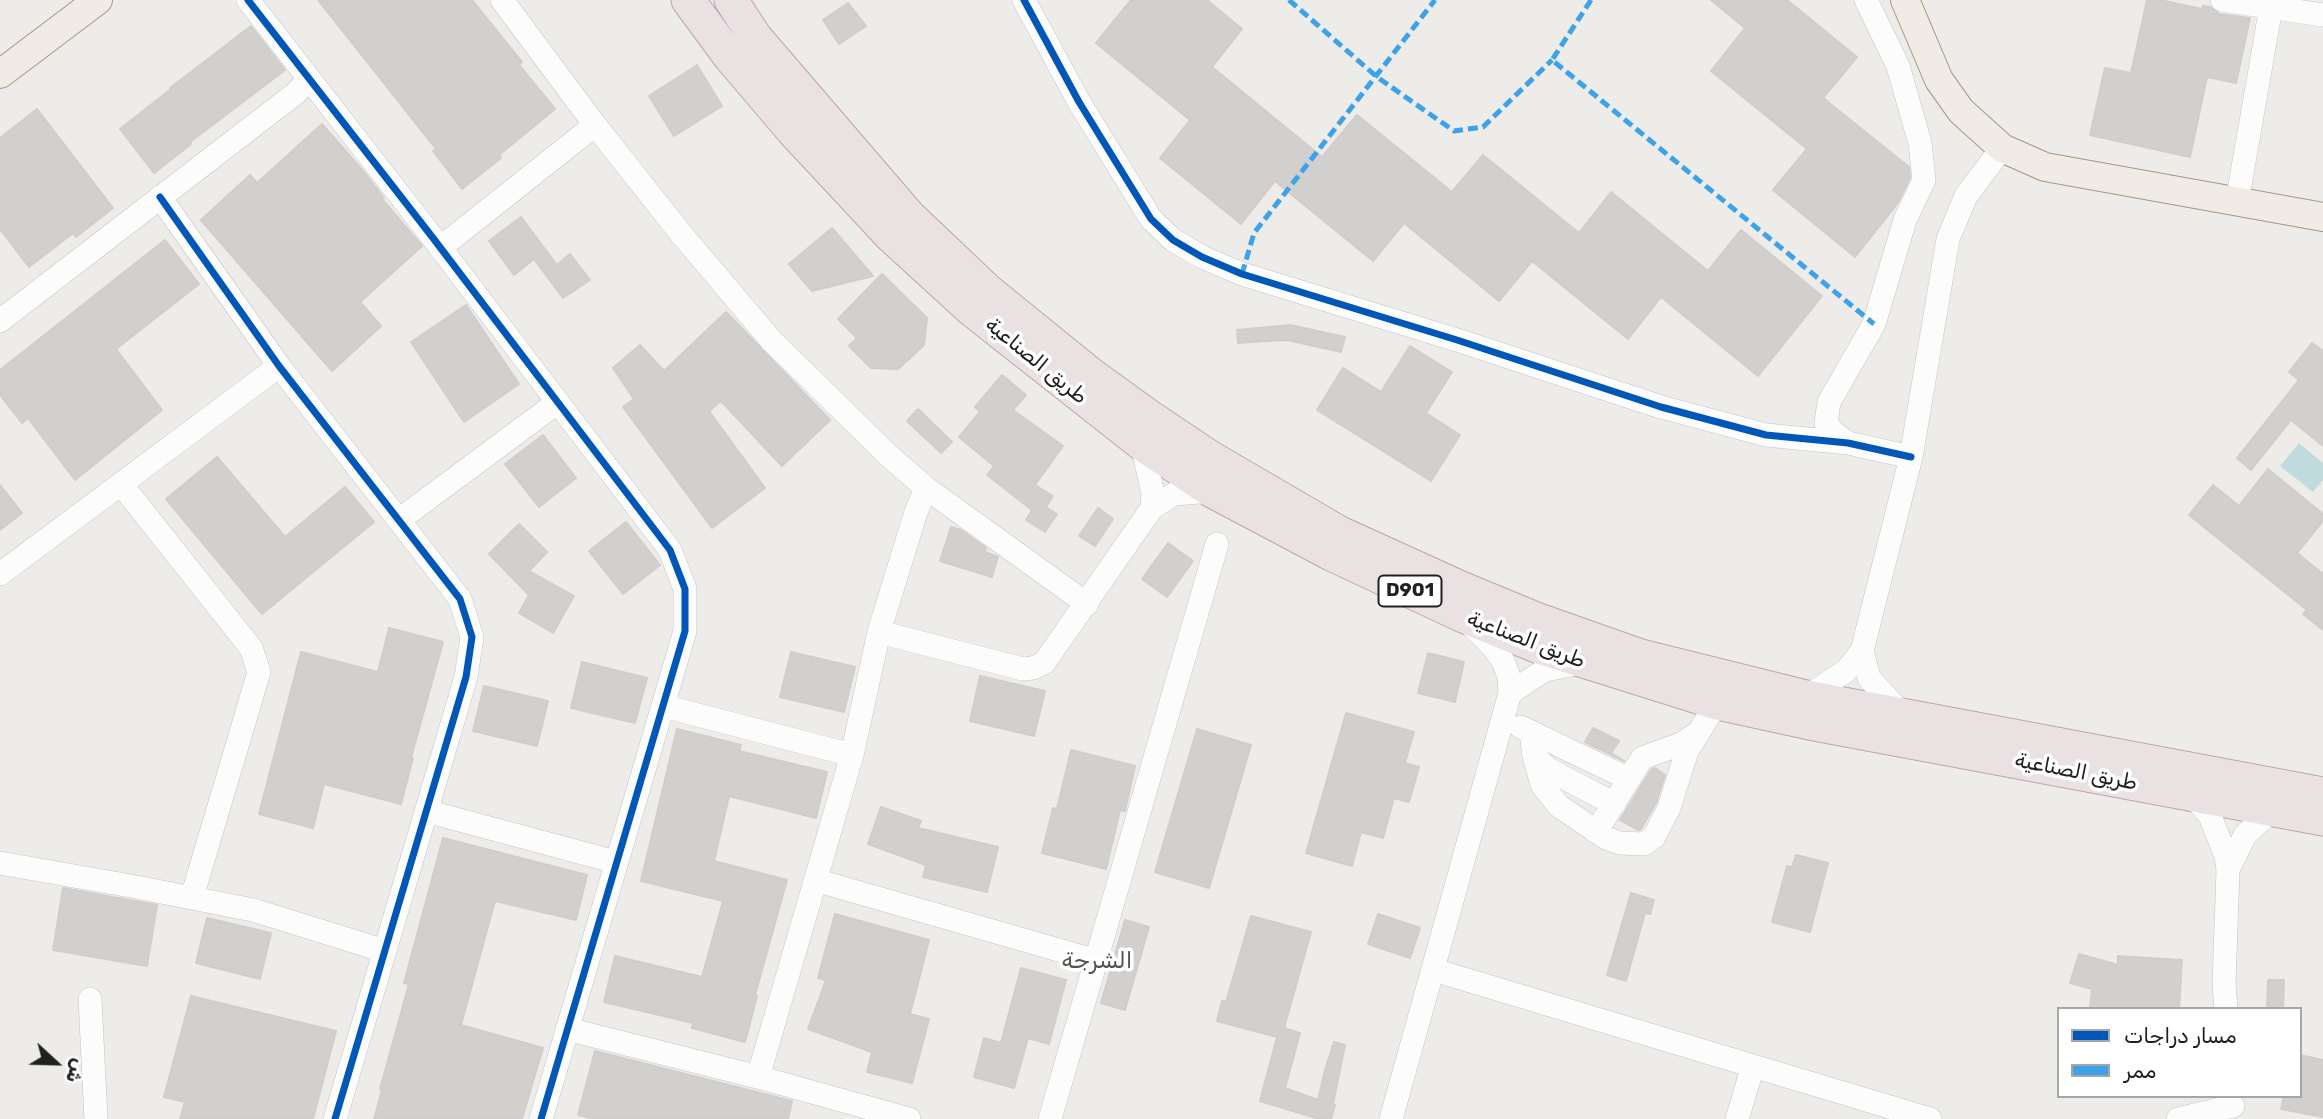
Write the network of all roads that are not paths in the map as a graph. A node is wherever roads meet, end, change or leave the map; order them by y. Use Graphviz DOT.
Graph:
graph roads {
  1 [pos="98,0"];
  2 [pos="248,0"];
  3 [pos="502,0"];
  4 [pos="688,0"];
  5 [pos="731,0"];
  6 [pos="1024,0"];
  7 [pos="1866,0"];
  8 [pos="1905,0"];
  9 [pos="2222,0"];
  10 [pos="2271,8"];
  11 [pos="2323,15"];
  12 [pos="0,74"];
  13 [pos="309,79"];
  14 [pos="595,125"];
  15 [pos="2002,148"];
  16 [pos="160,197"];
  17 [pos="2237,202"];
  18 [pos="2323,217"];
  19 [pos="440,247"];
  20 [pos="4,310"];
  21 [pos="279,366"];
  22 [pos="558,402"];
  23 [pos="1848,443"];
  24 [pos="1142,444"];
  25 [pos="1911,457"];
  26 [pos="121,484"];
  27 [pos="926,488"];
  28 [pos="1212,491"];
  29 [pos="1152,508"];
  30 [pos="399,520"];
  31 [pos="1217,544"];
  32 [pos="0,574"];
  33 [pos="1087,604"];
  34 [pos="1461,615"];
  35 [pos="880,632"];
  36 [pos="1862,651"];
  37 [pos="1585,663"];
  38 [pos="1510,693"];
  39 [pos="1806,696"];
  40 [pos="1717,703"];
  41 [pos="663,706"];
  42 [pos="1902,714"];
  43 [pos="1502,718"];
  44 [pos="1699,732"];
  45 [pos="1531,733"];
  46 [pos="852,755"];
  47 [pos="1534,757"];
  48 [pos="1629,779"];
  49 [pos="2191,794"];
  50 [pos="2319,797"];
  51 [pos="1614,804"];
  52 [pos="2274,808"];
  53 [pos="426,811"];
  54 [pos="1596,832"];
  55 [pos="616,862"];
  56 [pos="0,863"];
  57 [pos="2228,870"];
  58 [pos="815,880"];
  59 [pos="194,898"];
  60 [pos="385,950"];
  61 [pos="1097,961"];
  62 [pos="1434,970"];
  63 [pos="90,999"];
  64 [pos="2226,1007"];
  65 [pos="567,1029"];
  66 [pos="1753,1066"];
  67 [pos="758,1077"];
  68 [pos="2234,1107"];
  69 [pos="96,1119"];
  70 [pos="335,1119"];
  71 [pos="541,1119"];
  72 [pos="909,1119"];
  73 [pos="1050,1119"];
  74 [pos="1391,1119"];
  75 [pos="1737,1119"];
  76 [pos="1930,1119"];
  77 [pos="2178,1119"];
  1 -- 12 [label="main road"];
  2 -- 13 [label="street"];
  3 -- 14 [label="street"];
  4 -- 24 [label="highway, طريق الصناعية / D901"];
  5 -- 39 [label="highway, طريق الصناعية / D901"];
  6 -- 23 [label="street"];
  7 -- 23 [label="street"];
  8 -- 15 [label="main road"];
  9 -- 10 [label="street"];
  10 -- 11 [label="street"];
  10 -- 17 [label="street"];
  13 -- 16 [label="street"];
  13 -- 19 [label="street"];
  14 -- 19 [label="street"];
  14 -- 27 [label="street"];
  15 -- 17 [label="main road"];
  15 -- 25 [label="street"];
  16 -- 20 [label="street"];
  16 -- 21 [label="street"];
  17 -- 18 [label="main road"];
  19 -- 22 [label="street"];
  21 -- 26 [label="street"];
  21 -- 30 [label="street"];
  22 -- 30 [label="street"];
  22 -- 41 [label="street"];
  23 -- 25 [label="street"];
  24 -- 28 [label="highway, طريق الصناعية / D901"];
  24 -- 29 [label="street"];
  25 -- 36 [label="street"];
  26 -- 32 [label="street"];
  26 -- 59 [label="street"];
  27 -- 33 [label="street"];
  27 -- 35 [label="street"];
  28 -- 29 [label="street"];
  28 -- 34 [label="highway, طريق الصناعية / D901"];
  29 -- 33 [label="street"];
  30 -- 53 [label="street"];
  31 -- 61 [label="street"];
  33 -- 35 [label="street"];
  34 -- 37 [label="highway, طريق الصناعية / D901"];
  34 -- 38 [label="street"];
  35 -- 46 [label="street"];
  36 -- 39 [label="street"];
  36 -- 42 [label="street"];
  37 -- 38 [label="street"];
  37 -- 40 [label="highway, طريق الصناعية / D901"];
  38 -- 43 [label="street"];
  39 -- 42 [label="highway, طريق الصناعية / D901"];
  40 -- 44 [label="street"];
  40 -- 49 [label="highway, طريق الصناعية / D901"];
  41 -- 46 [label="street"];
  41 -- 55 [label="street"];
  42 -- 50 [label="highway, طريق الصناعية / D901"];
  43 -- 45 [label="street"];
  43 -- 62 [label="street"];
  44 -- 48 [label="street"];
  44 -- 54 [label="street"];
  45 -- 47 [label="street"];
  45 -- 48 [label="street"];
  46 -- 58 [label="street"];
  47 -- 51 [label="street"];
  47 -- 54 [label="street"];
  48 -- 51 [label="street"];
  49 -- 52 [label="highway, طريق الصناعية / D901"];
  49 -- 57 [label="street"];
  50 -- 52 [label="highway, طريق الصناعية / D901"];
  51 -- 54 [label="street"];
  52 -- 57 [label="street"];
  53 -- 55 [label="street"];
  53 -- 60 [label="street"];
  55 -- 65 [label="street"];
  56 -- 59 [label="street"];
  57 -- 64 [label="street"];
  58 -- 61 [label="street"];
  58 -- 67 [label="street"];
  59 -- 60 [label="street"];
  60 -- 70 [label="street"];
  61 -- 73 [label="street"];
  62 -- 66 [label="street"];
  62 -- 74 [label="street"];
  63 -- 69 [label="street"];
  65 -- 67 [label="street"];
  65 -- 71 [label="street"];
  66 -- 75 [label="street"];
  66 -- 76 [label="street"];
  67 -- 72 [label="street"];
  68 -- 77 [label="street"];
}
